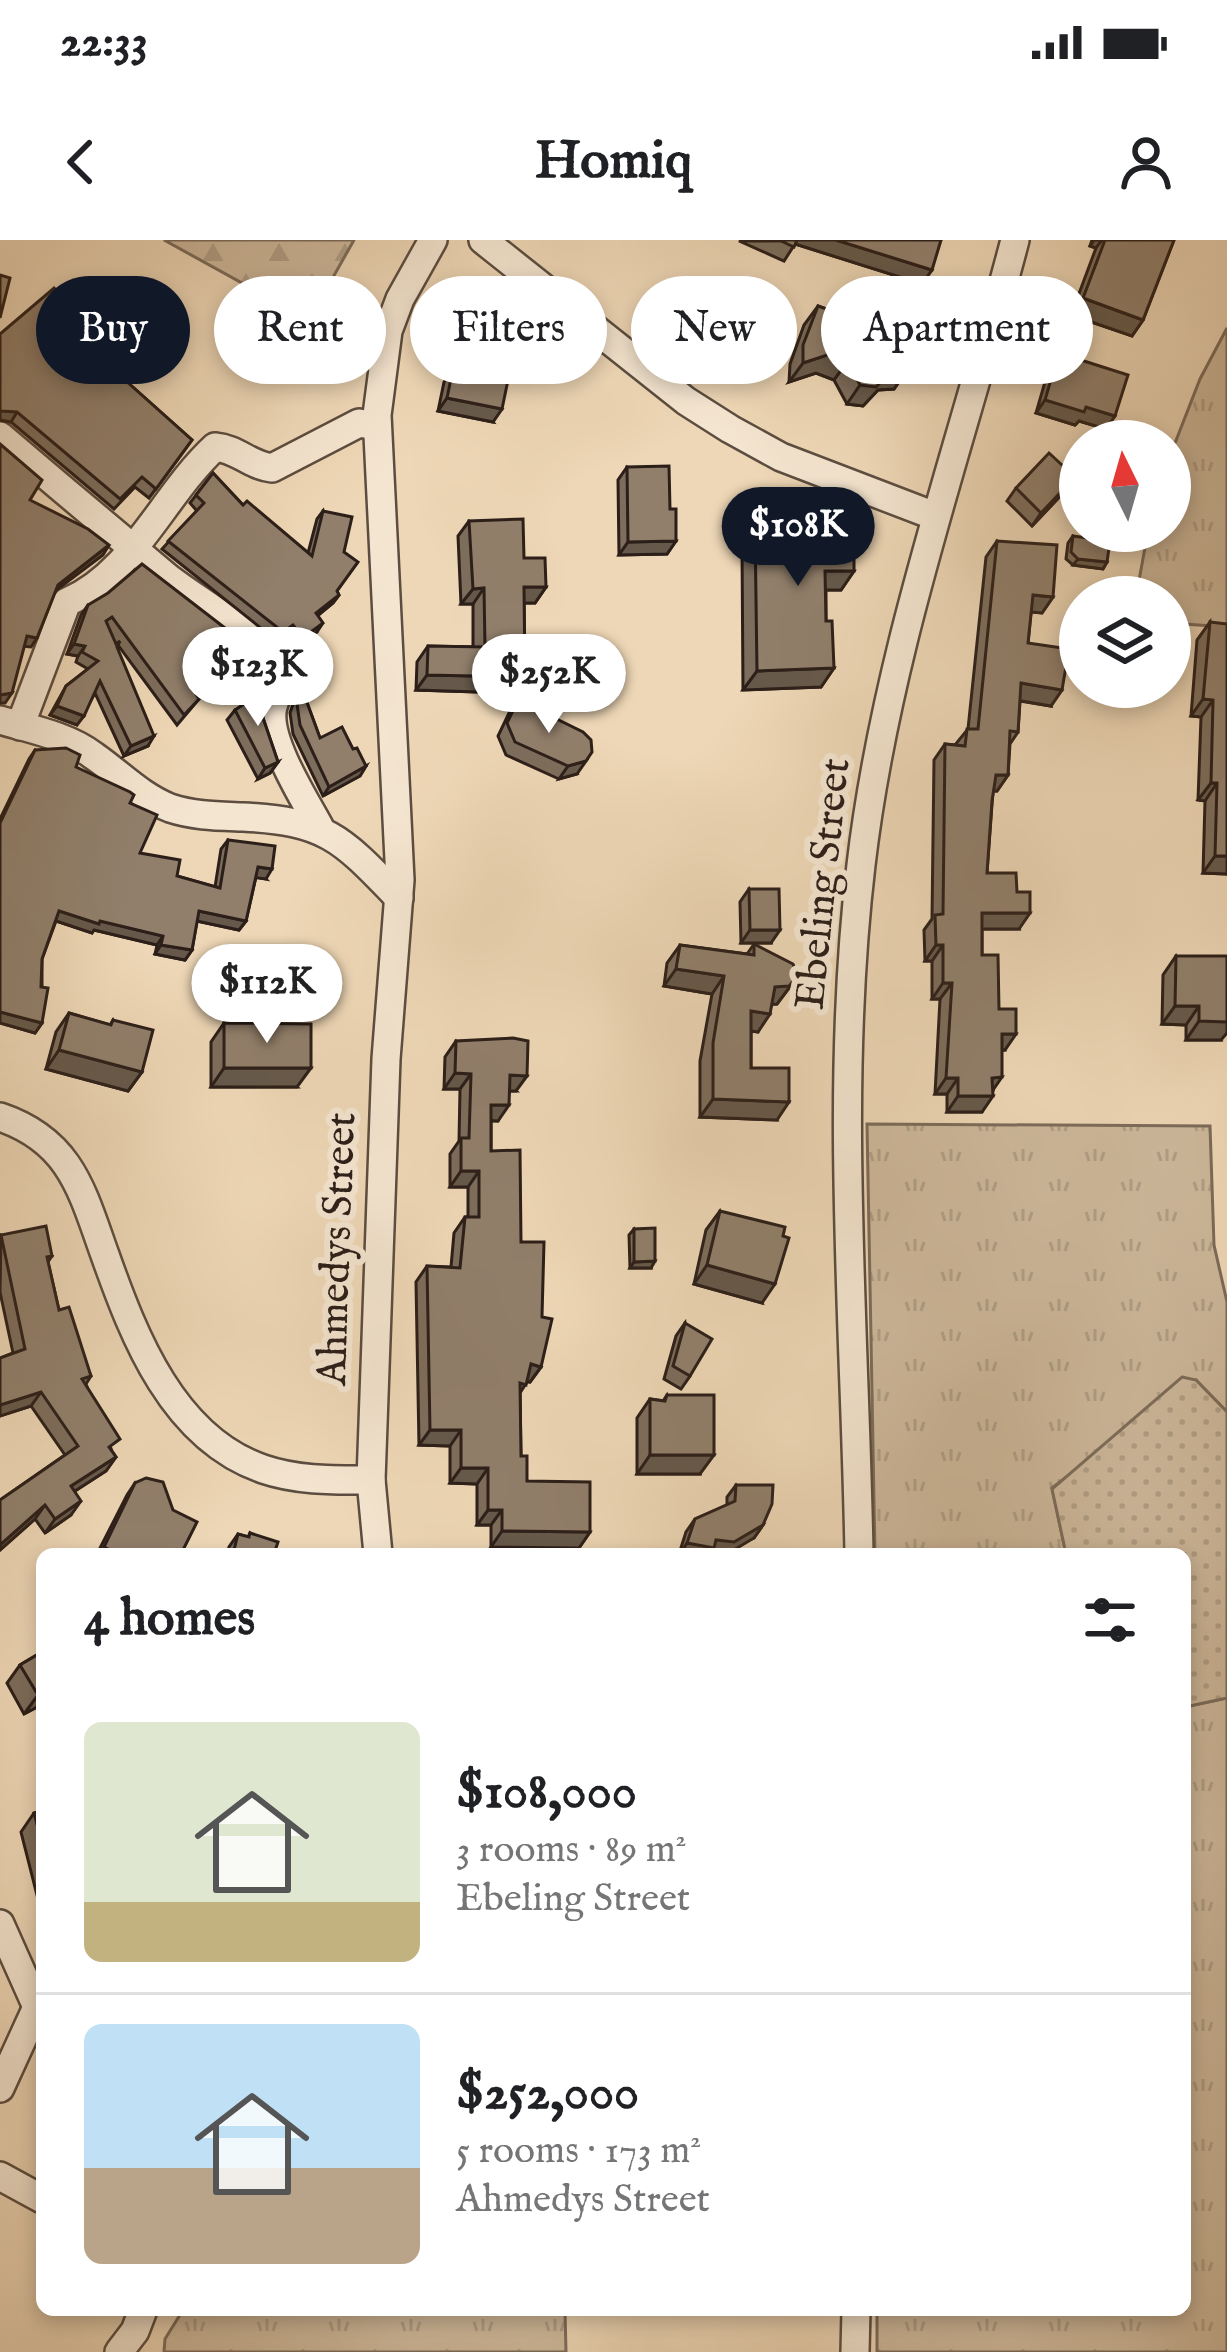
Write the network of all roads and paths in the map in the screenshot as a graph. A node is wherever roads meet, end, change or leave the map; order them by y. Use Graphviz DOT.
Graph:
graph roads {
  1 [pos="434,240"];
  2 [pos="483,240"];
  3 [pos="1015,240"];
  4 [pos="377,426"];
  5 [pos="0,436"];
  6 [pos="935,516"];
  7 [pos="135,547"];
  8 [pos="10,723"];
  9 [pos="320,828"];
  10 [pos="399,898"];
  11 [pos="0,1117"];
  12 [pos="371,1480"];
  13 [pos="377,1548"];
  14 [pos="859,1548"];
  15 [pos="0,1924"];
  16 [pos="36,1998"];
  17 [pos="36,2014"];
  18 [pos="0,2087"];
  19 [pos="0,2176"];
  20 [pos="36,2196"];
  21 [pos="141,2316"];
  22 [pos="856,2316"];
  23 [pos="119,2352"];
  24 [pos="855,2352"];
  1 -- 4 [label="street, Ahmedys Street"];
  2 -- 6 [label="street"];
  3 -- 6 [label="street, Ebeling Street"];
  4 -- 7 [label="street"];
  4 -- 10 [label="street, Ahmedys Street"];
  5 -- 7 [label="street"];
  6 -- 14 [label="street, Ebeling Street"];
  7 -- 8 [label="street"];
  7 -- 9 [label="street"];
  8 -- 9 [label="street"];
  9 -- 10 [label="street"];
  10 -- 12 [label="street, Ahmedys Street"];
  11 -- 12 [label="street"];
  12 -- 13 [label="street, Ahmedys Street"];
  15 -- 16 [label="street"];
  17 -- 18 [label="street"];
  19 -- 20 [label="street"];
  21 -- 23 [label="street"];
  22 -- 24 [label="street"];
}
